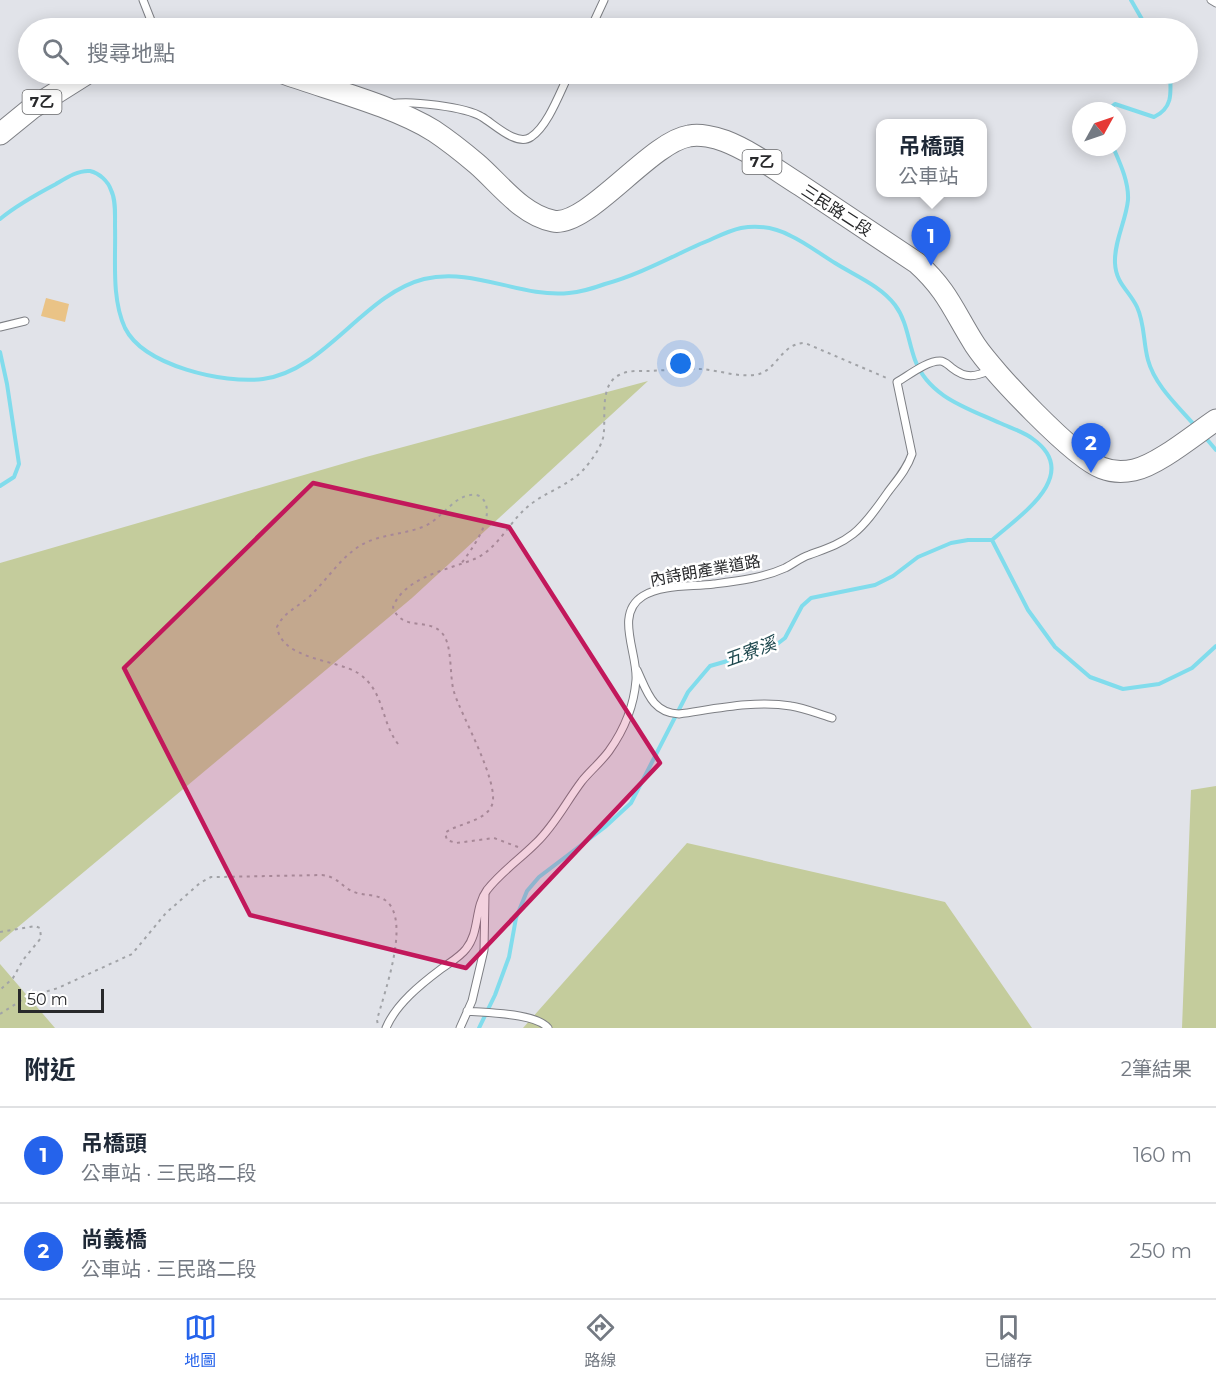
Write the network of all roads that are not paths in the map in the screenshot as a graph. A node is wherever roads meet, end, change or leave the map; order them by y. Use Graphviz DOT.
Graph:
graph roads {
  1 [pos="143,0"];
  2 [pos="604,0"];
  3 [pos="1211,0"];
  4 [pos="1216,3"];
  5 [pos="150,18"];
  6 [pos="596,18"];
  7 [pos="70,84"];
  8 [pos="315,84"];
  9 [pos="564,84"];
  10 [pos="380,106"];
  11 [pos="0,134"];
  12 [pos="25,321"];
  13 [pos="0,327"];
  14 [pos="993,369"];
  15 [pos="1216,420"];
  16 [pos="636,667"];
  17 [pos="832,718"];
  18 [pos="485,894"];
  19 [pos="468,1011"];
  20 [pos="386,1028"];
  21 [pos="460,1028"];
  22 [pos="548,1028"];
  1 -- 5 [label="lane"];
  2 -- 6 [label="lane"];
  3 -- 4 [label="lane"];
  7 -- 11 [label="main road, 7乙"];
  8 -- 10 [label="main road, 三民路二段 / 7乙"];
  9 -- 10 [label="lane"];
  10 -- 14 [label="main road, 三民路二段 / 7乙"];
  12 -- 13 [label="lane"];
  14 -- 15 [label="main road, 三民路二段 / 7乙"];
  14 -- 16 [label="lane, 內詩朗產業道路"];
  16 -- 17 [label="lane"];
  16 -- 18 [label="lane, 內詩朗產業道路"];
  18 -- 19 [label="lane"];
  18 -- 20 [label="lane, 內詩朗產業道路"];
  19 -- 21 [label="lane"];
  19 -- 22 [label="lane"];
}
